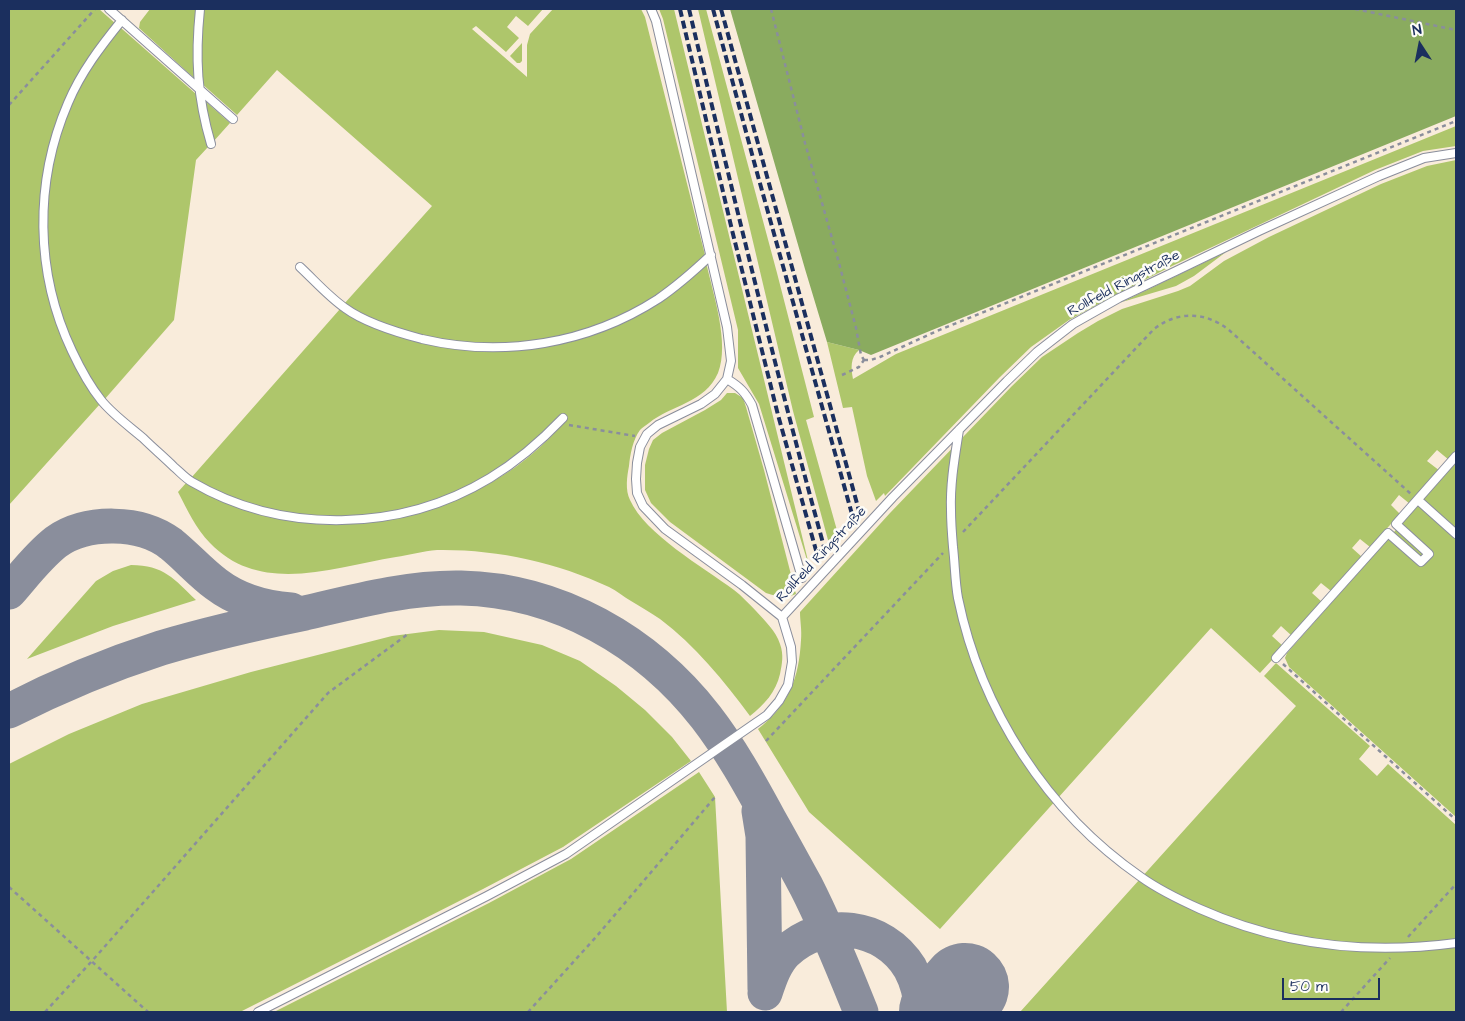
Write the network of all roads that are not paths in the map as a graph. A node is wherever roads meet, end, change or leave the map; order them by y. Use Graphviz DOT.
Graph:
graph roads {
  1 [pos="109,9"];
  2 [pos="200,9"];
  3 [pos="651,9"];
  4 [pos="122,20"];
  5 [pos="198,89"];
  6 [pos="233,119"];
  7 [pos="211,144"];
  8 [pos="1456,153"];
  9 [pos="711,255"];
  10 [pos="300,268"];
  11 [pos="727,379"];
  12 [pos="560,420"];
  13 [pos="959,430"];
  14 [pos="1456,456"];
  15 [pos="1418,500"];
  16 [pos="1456,534"];
  17 [pos="802,578"];
  18 [pos="782,617"];
  19 [pos="1276,658"];
  20 [pos="1456,943"];
  21 [pos="258,1012"];
  1 -- 4 [label="lane"];
  2 -- 5 [label="lane"];
  3 -- 9 [label="lane"];
  4 -- 5 [label="lane"];
  4 -- 12 [label="lane"];
  5 -- 6 [label="lane"];
  5 -- 7 [label="lane"];
  8 -- 13 [label="lane, Rollfeld Ringstraße"];
  9 -- 10 [label="lane"];
  9 -- 11 [label="lane"];
  11 -- 17 [label="lane"];
  11 -- 18 [label="lane"];
  13 -- 18 [label="lane, Rollfeld Ringstraße"];
  13 -- 20 [label="lane"];
  14 -- 15 [label="lane"];
  15 -- 16 [label="lane"];
  15 -- 19 [label="lane"];
  18 -- 21 [label="lane"];
}
